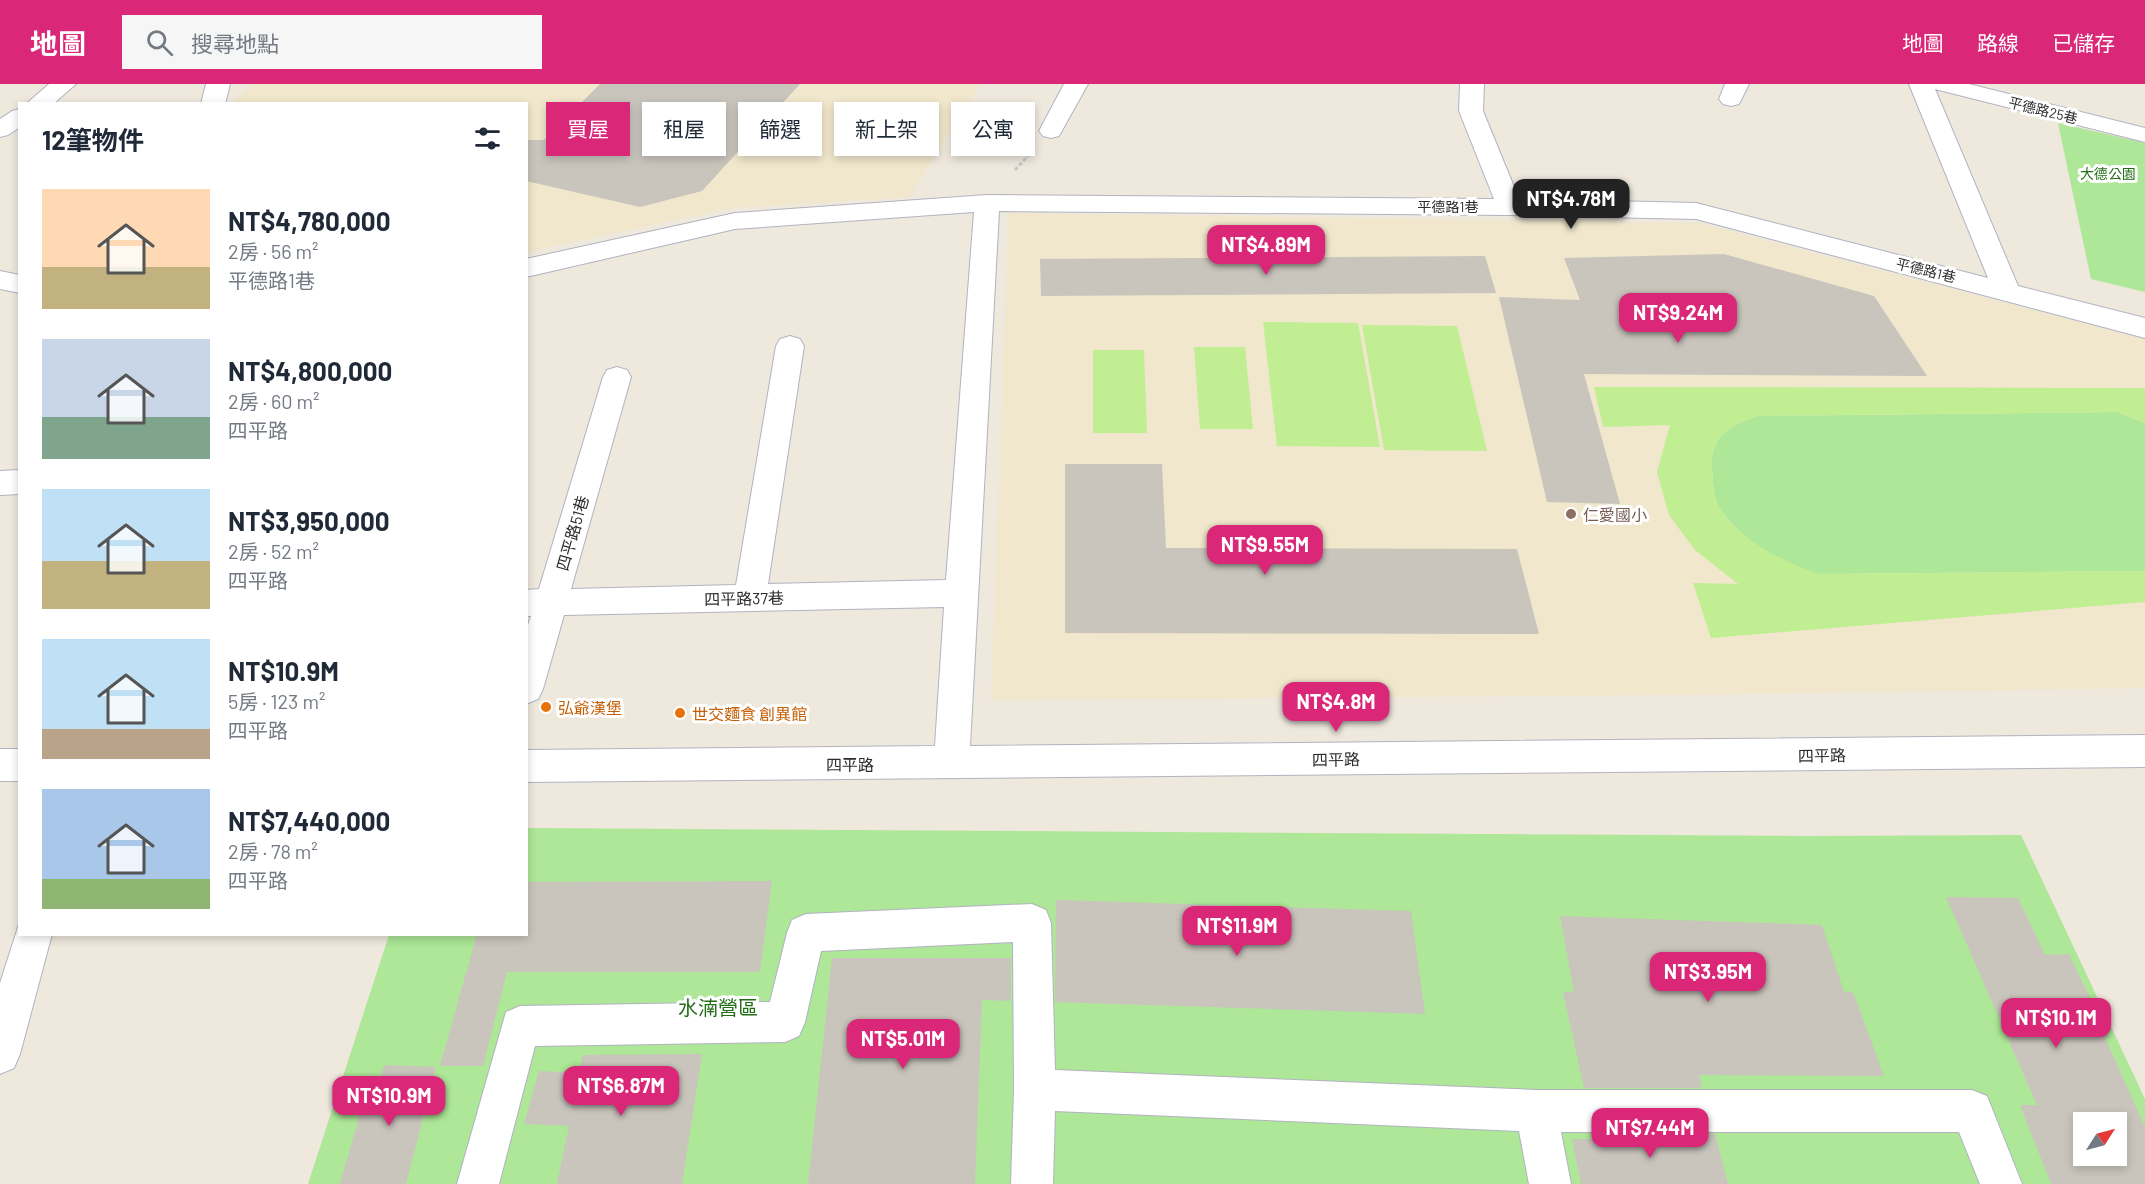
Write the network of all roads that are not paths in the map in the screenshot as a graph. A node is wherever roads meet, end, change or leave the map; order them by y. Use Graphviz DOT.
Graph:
graph roads {
  1 [pos="64,84"];
  2 [pos="218,84"];
  3 [pos="1076,84"];
  4 [pos="1472,84"];
  5 [pos="1921,84"];
  6 [pos="1941,84"];
  7 [pos="40,102"];
  8 [pos="214,102"];
  9 [pos="18,117"];
  10 [pos="0,130"];
  11 [pos="1051,131"];
  12 [pos="2145,135"];
  13 [pos="987,203"];
  14 [pos="1510,207"];
  15 [pos="528,268"];
  16 [pos="0,280"];
  17 [pos="18,284"];
  18 [pos="2007,291"];
  19 [pos="2145,328"];
  20 [pos="790,346"];
  21 [pos="617,377"];
  22 [pos="18,482"];
  23 [pos="0,483"];
  24 [pos="960,593"];
  25 [pos="750,597"];
  26 [pos="539,602"];
  27 [pos="528,676"];
  28 [pos="2145,752"];
  29 [pos="952,763"];
  30 [pos="0,765"];
  31 [pos="18,765"];
  32 [pos="528,766"];
  33 [pos="32,936"];
  34 [pos="0,1054"];
  35 [pos="1035,1090"];
  36 [pos="1536,1111"];
  37 [pos="478,1184"];
  38 [pos="1032,1184"];
  39 [pos="1550,1184"];
  40 [pos="2001,1184"];
  1 -- 7 [label="street"];
  2 -- 8 [label="street"];
  3 -- 11 [label="street"];
  4 -- 14 [label="street"];
  5 -- 18 [label="street"];
  6 -- 12 [label="street, 平德路25巷"];
  9 -- 10 [label="street"];
  13 -- 14 [label="street, 平德路1巷"];
  13 -- 15 [label="street, 平德路1巷"];
  13 -- 24 [label="street"];
  14 -- 18 [label="street, 平德路1巷"];
  16 -- 17 [label="street"];
  18 -- 19 [label="street, 平德路1巷"];
  20 -- 25 [label="street"];
  21 -- 26 [label="street, 四平路51巷"];
  22 -- 23 [label="street"];
  24 -- 25 [label="street, 四平路37巷"];
  24 -- 29 [label="street"];
  25 -- 26 [label="street, 四平路37巷"];
  26 -- 27 [label="street, 四平路51巷"];
  28 -- 29 [label="street, 四平路"];
  29 -- 32 [label="street, 四平路"];
  30 -- 31 [label="street"];
  33 -- 34 [label="street"];
  35 -- 36 [label="street"];
  35 -- 37 [label="street"];
  35 -- 38 [label="street"];
  36 -- 39 [label="street"];
  36 -- 40 [label="street"];
}
